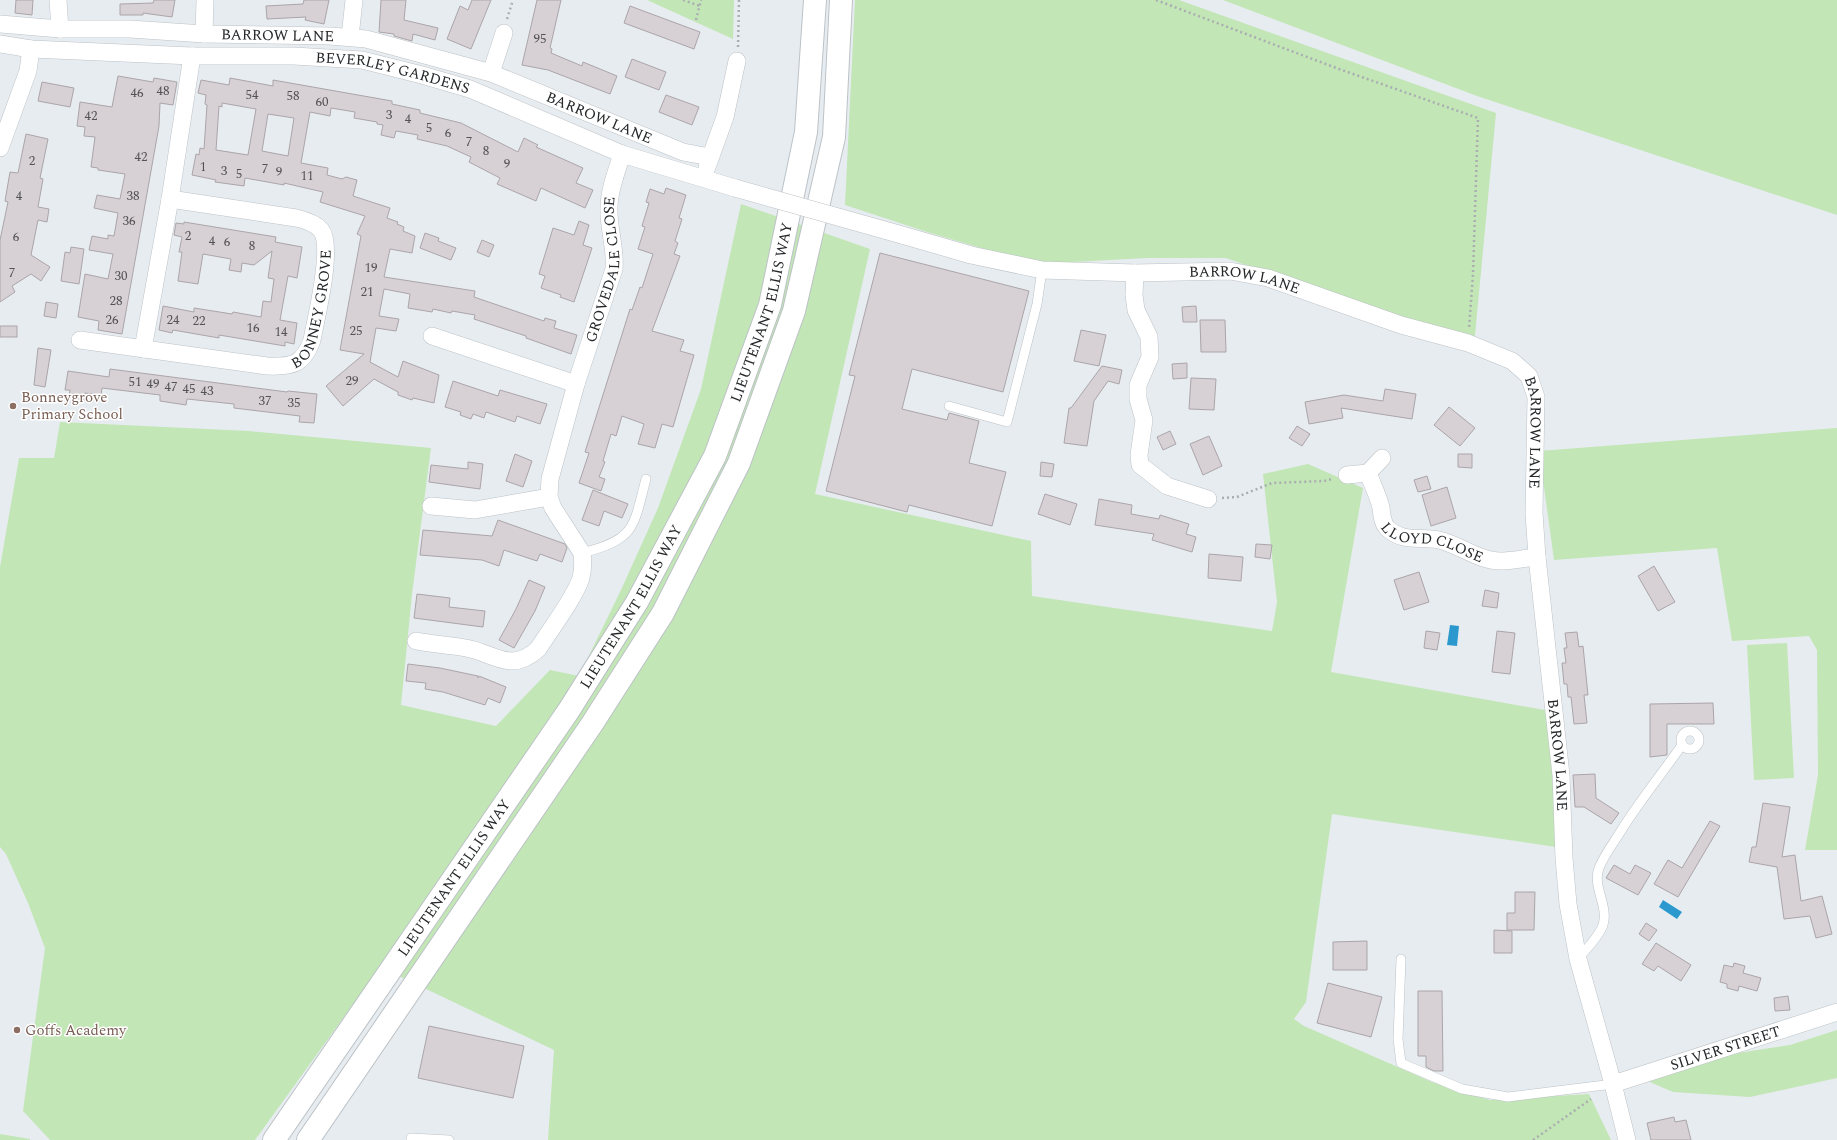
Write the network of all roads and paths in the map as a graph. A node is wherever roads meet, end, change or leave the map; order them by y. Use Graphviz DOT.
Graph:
graph roads {
  1 [pos="58,0"];
  2 [pos="205,0"];
  3 [pos="354,0"];
  4 [pos="683,0"];
  5 [pos="702,0"];
  6 [pos="739,0"];
  7 [pos="814,0"];
  8 [pos="841,0"];
  9 [pos="1156,0"];
  10 [pos="700,6"];
  11 [pos="696,20"];
  12 [pos="0,24"];
  13 [pos="60,29"];
  14 [pos="204,34"];
  15 [pos="504,34"];
  16 [pos="350,37"];
  17 [pos="0,44"];
  18 [pos="31,49"];
  19 [pos="192,56"];
  20 [pos="737,61"];
  21 [pos="491,73"];
  22 [pos="0,148"];
  23 [pos="622,154"];
  24 [pos="710,157"];
  25 [pos="703,179"];
  26 [pos="170,198"];
  27 [pos="902,235"];
  28 [pos="1042,270"];
  29 [pos="1135,273"];
  30 [pos="432,336"];
  31 [pos="80,340"];
  32 [pos="1468,343"];
  33 [pos="143,350"];
  34 [pos="576,384"];
  35 [pos="949,406"];
  36 [pos="1382,458"];
  37 [pos="1368,473"];
  38 [pos="1347,475"];
  39 [pos="646,479"];
  40 [pos="549,498"];
  41 [pos="1208,498"];
  42 [pos="431,506"];
  43 [pos="582,553"];
  44 [pos="1537,557"];
  45 [pos="416,641"];
  46 [pos="1682,745"];
  47 [pos="1400,959"];
  48 [pos="1578,959"];
  49 [pos="1837,1012"];
  50 [pos="1613,1084"];
  51 [pos="274,1140"];
  52 [pos="308,1140"];
  53 [pos="411,1140"];
  54 [pos="449,1140"];
  55 [pos="1533,1140"];
  56 [pos="1627,1140"];
  1 -- 13 [label="street"];
  2 -- 14 [label="street, BARROW LANE"];
  3 -- 16 [label="street, BARROW LANE"];
  4 -- 10 [label="path"];
  5 -- 10 [label="path"];
  6 -- 20 [label="path"];
  7 -- 51 [label="main road, LIEUTENANT ELLIS WAY"];
  8 -- 52 [label="main road, LIEUTENANT ELLIS WAY"];
  9 -- 32 [label="path"];
  10 -- 11 [label="path"];
  12 -- 13 [label="street, BARROW LANE"];
  13 -- 14 [label="street, BARROW LANE"];
  14 -- 16 [label="street, BARROW LANE"];
  15 -- 21 [label="street"];
  16 -- 21 [label="street, BARROW LANE"];
  17 -- 18 [label="street"];
  18 -- 19 [label="street, BEVERLEY GARDENS"];
  18 -- 22 [label="street"];
  19 -- 23 [label="street, BEVERLEY GARDENS"];
  19 -- 26 [label="street"];
  20 -- 24 [label="street"];
  21 -- 24 [label="street, BARROW LANE"];
  23 -- 25 [label="street, BEVERLEY GARDENS"];
  23 -- 34 [label="street, GROVEDALE CLOSE"];
  24 -- 25 [label="street"];
  25 -- 27 [label="street, BEVERLEY GARDENS, bridge"];
  26 -- 33 [label="street"];
  26 -- 33 [label="street, BONNEY GROVE"];
  27 -- 28 [label="street, BARROW LANE"];
  28 -- 29 [label="street, BARROW LANE"];
  28 -- 35 [label="lane"];
  29 -- 32 [label="street, BARROW LANE"];
  29 -- 41 [label="street"];
  30 -- 34 [label="street"];
  31 -- 33 [label="street, BONNEY GROVE"];
  32 -- 44 [label="street, BARROW LANE"];
  34 -- 40 [label="street, GROVEDALE CLOSE"];
  36 -- 37 [label="street"];
  37 -- 38 [label="street"];
  37 -- 44 [label="street, LLOYD CLOSE"];
  38 -- 41 [label="path"];
  39 -- 43 [label="lane"];
  40 -- 42 [label="street"];
  40 -- 43 [label="street"];
  43 -- 45 [label="street"];
  44 -- 48 [label="street, BARROW LANE"];
  46 -- 48 [label="lane"];
  47 -- 50 [label="lane"];
  48 -- 50 [label="street, BARROW LANE"];
  49 -- 50 [label="street, SILVER STREET"];
  50 -- 55 [label="path"];
  50 -- 56 [label="street, BARROW LANE"];
  53 -- 54 [label="lane"];
}
